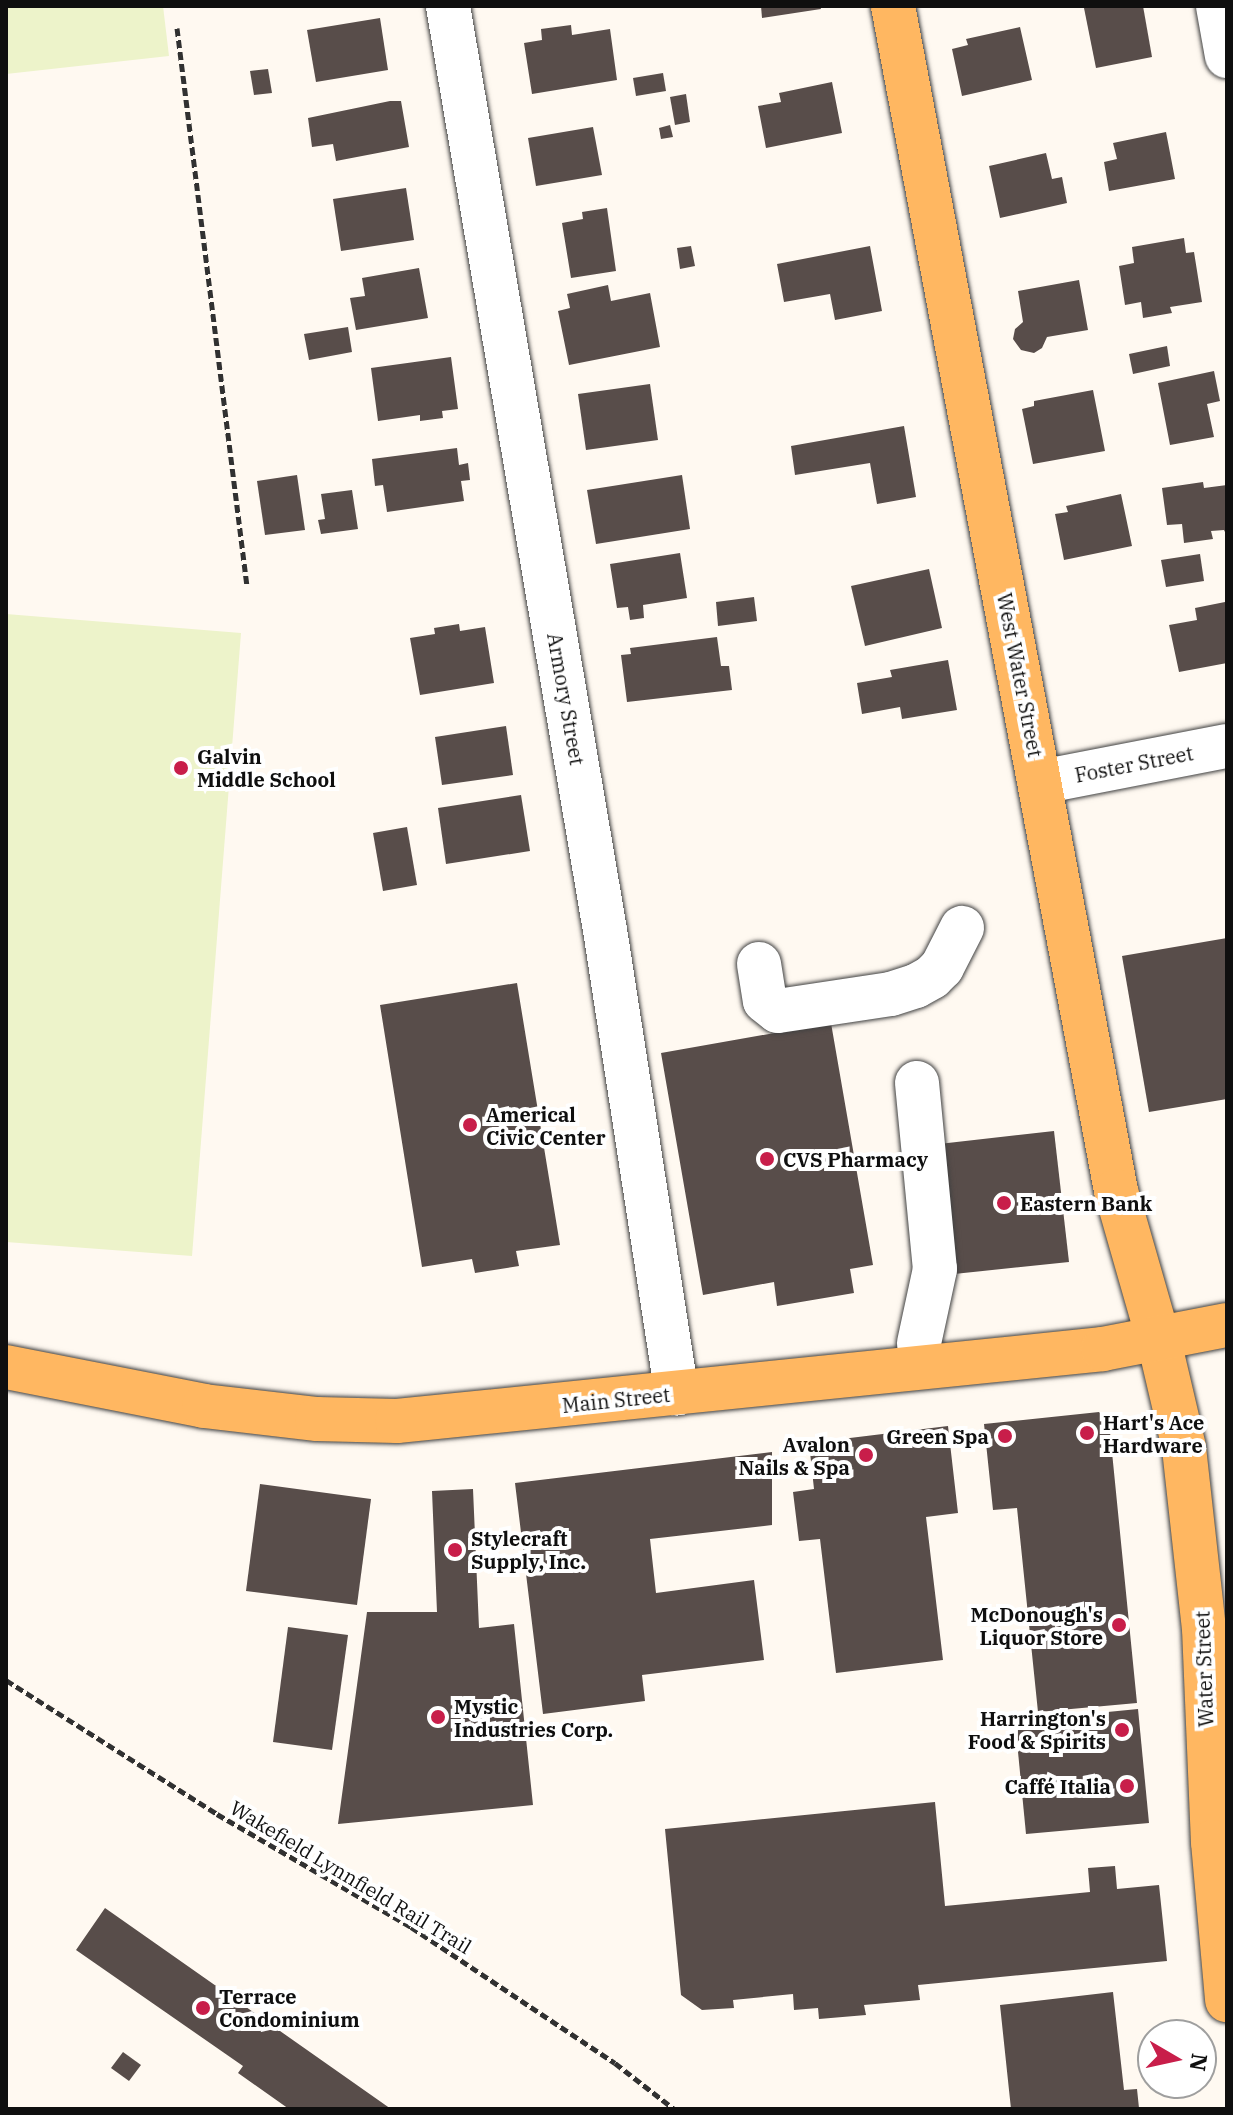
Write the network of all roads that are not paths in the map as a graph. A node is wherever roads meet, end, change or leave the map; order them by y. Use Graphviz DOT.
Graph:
graph roads {
  1 [pos="448,6"];
  2 [pos="893,6"];
  3 [pos="1218,6"];
  4 [pos="1227,56"];
  5 [pos="1227,746"];
  6 [pos="1041,782"];
  7 [pos="962,928"];
  8 [pos="759,964"];
  9 [pos="917,1083"];
  10 [pos="1227,1325"];
  11 [pos="1159,1341"];
  12 [pos="919,1343"];
  13 [pos="6,1367"];
  14 [pos="677,1393"];
  15 [pos="1216,1632"];
  16 [pos="1220,1840"];
  17 [pos="1227,2000"];
  1 -- 14 [label="street, Armory Street"];
  2 -- 6 [label="main road, West Water Street"];
  3 -- 4 [label="street"];
  5 -- 6 [label="street, Foster Street"];
  6 -- 11 [label="main road, West Water Street"];
  7 -- 8 [label="street"];
  9 -- 12 [label="street"];
  10 -- 11 [label="main road, Main Street"];
  11 -- 14 [label="main road, Main Street"];
  11 -- 15 [label="main road, Water Street"];
  13 -- 14 [label="main road, Main Street"];
  15 -- 16 [label="main road, Water Street"];
  16 -- 17 [label="main road, Water Street"];
}
